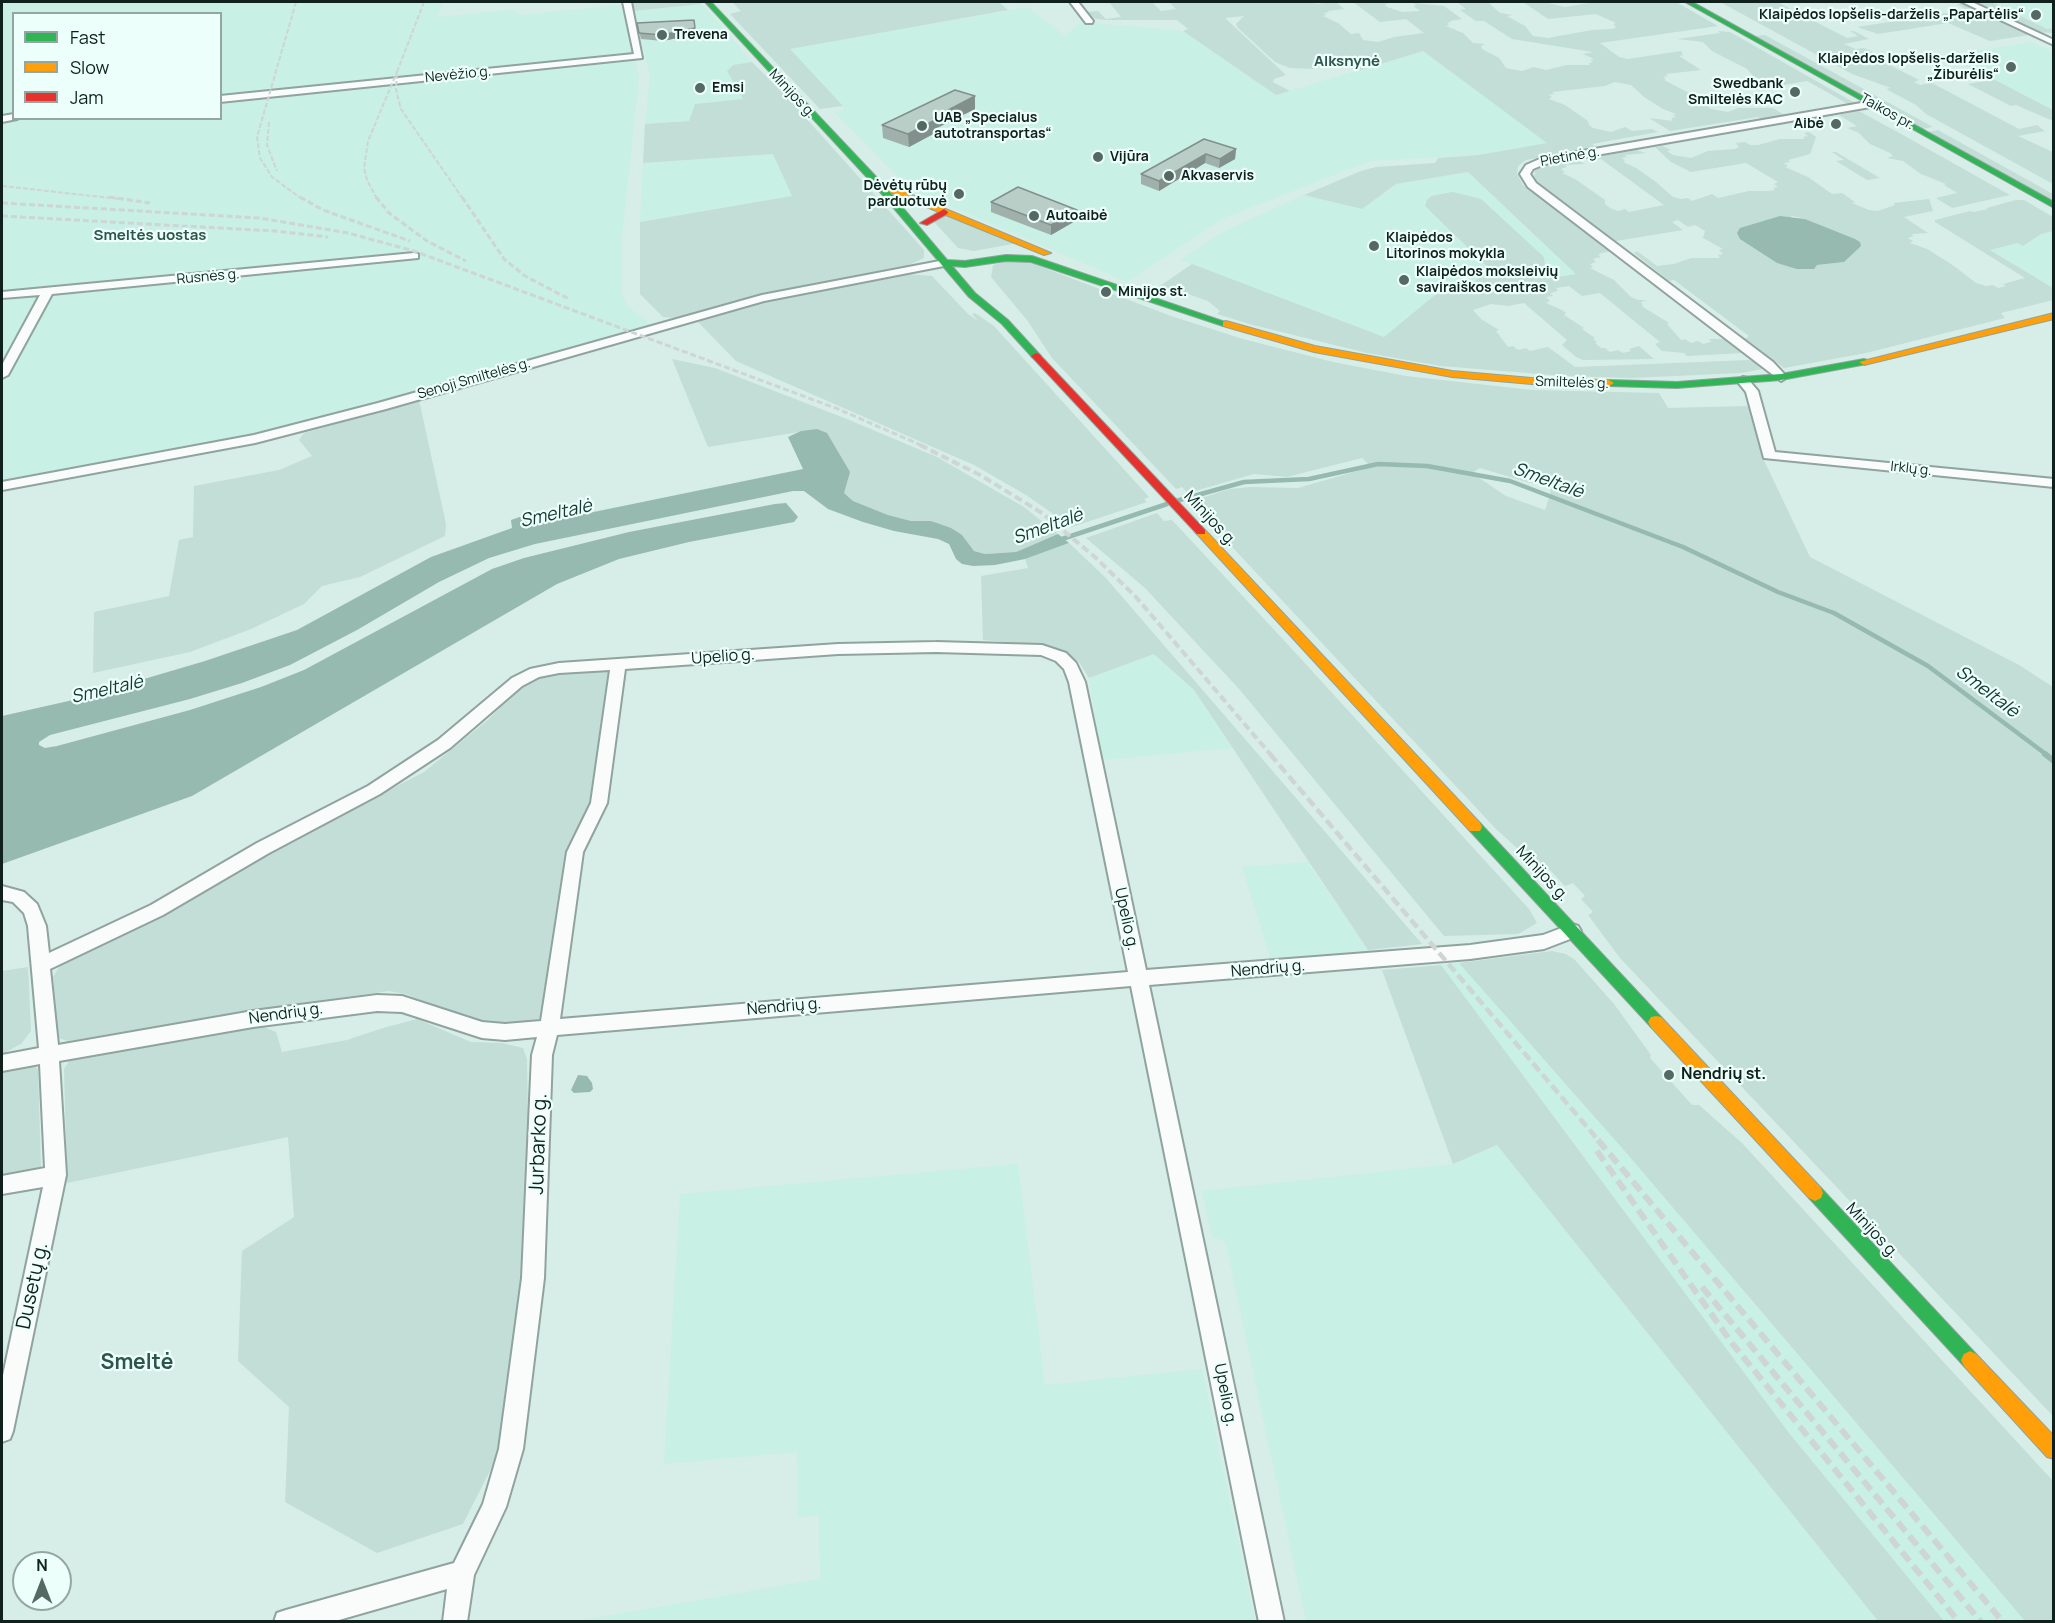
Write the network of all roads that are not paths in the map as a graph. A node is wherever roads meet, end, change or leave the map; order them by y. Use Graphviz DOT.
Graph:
graph roads {
  1 [pos="627,2"];
  2 [pos="708,2"];
  3 [pos="1074,2"];
  4 [pos="1688,2"];
  5 [pos="1713,2"];
  6 [pos="1966,2"];
  7 [pos="1089,21"];
  8 [pos="1768,32"];
  9 [pos="1745,33"];
  10 [pos="2054,43"];
  11 [pos="222,99"];
  12 [pos="1892,99"];
  13 [pos="1873,104"];
  14 [pos="878,184"];
  15 [pos="2054,206"];
  16 [pos="945,212"];
  17 [pos="924,223"];
  18 [pos="1042,251"];
  19 [pos="956,253"];
  20 [pos="414,256"];
  21 [pos="945,263"];
  22 [pos="1097,279"];
  23 [pos="48,290"];
  24 [pos="2,295"];
  25 [pos="2051,319"];
  26 [pos="1005,322"];
  27 [pos="2,375"];
  28 [pos="1781,377"];
  29 [pos="1743,381"];
  30 [pos="2054,483"];
  31 [pos="2,486"];
  32 [pos="618,664"];
  33 [pos="2,893"];
  34 [pos="1572,931"];
  35 [pos="39,966"];
  36 [pos="1138,980"];
  37 [pos="549,1029"];
  38 [pos="49,1054"];
  39 [pos="2,1063"];
  40 [pos="56,1175"];
  41 [pos="2,1185"];
  42 [pos="2,1431"];
  43 [pos="2054,1450"];
  44 [pos="462,1573"];
  45 [pos="286,1622"];
  46 [pos="455,1622"];
  47 [pos="1272,1622"];
  1 -- 11 [label="street, Nevėžio g."];
  2 -- 14 [label="main road, Minijos g."];
  3 -- 7 [label="street"];
  4 -- 9 [label="main road, Taikos pr."];
  5 -- 8 [label="main road, Taikos pr."];
  6 -- 10 [label="street"];
  8 -- 9 [label="main road"];
  8 -- 12 [label="main road, Taikos pr."];
  9 -- 13 [label="main road, Taikos pr."];
  13 -- 15 [label="main road, Taikos pr."];
  13 -- 28 [label="street, Pietinė g."];
  14 -- 16 [label="main road"];
  14 -- 17 [label="main road, Minijos g."];
  14 -- 21 [label="main road, Minijos g."];
  16 -- 17 [label="main road"];
  16 -- 18 [label="main road"];
  17 -- 19 [label="main road, Minijos g."];
  18 -- 19 [label="main road"];
  18 -- 22 [label="main road"];
  19 -- 21 [label="main road"];
  19 -- 22 [label="main road"];
  19 -- 26 [label="main road, Minijos g."];
  20 -- 23 [label="street, Rusnės g."];
  21 -- 26 [label="main road, Minijos g."];
  21 -- 31 [label="street, Senoji Smiltelės g."];
  22 -- 29 [label="main road, Smiltelės g."];
  23 -- 24 [label="street, Rusnės g."];
  23 -- 27 [label="street"];
  25 -- 28 [label="main road, Smiltelės g."];
  26 -- 34 [label="main road, Minijos g."];
  28 -- 29 [label="main road, Smiltelės g."];
  29 -- 30 [label="street, Irklų g."];
  32 -- 35 [label="street, Upelio g."];
  32 -- 36 [label="street, Upelio g."];
  32 -- 37 [label="street, Jurbarko g."];
  33 -- 35 [label="street, Dusetų g."];
  34 -- 36 [label="street, Nendrių g."];
  34 -- 43 [label="main road, Minijos g."];
  35 -- 38 [label="street, Dusetų g."];
  36 -- 37 [label="street, Nendrių g."];
  36 -- 47 [label="street, Upelio g."];
  37 -- 38 [label="street, Nendrių g."];
  37 -- 44 [label="street, Jurbarko g."];
  38 -- 39 [label="street, Nendrių g."];
  38 -- 40 [label="street, Dusetų g."];
  40 -- 41 [label="street"];
  40 -- 42 [label="street, Dusetų g."];
  44 -- 45 [label="street"];
  44 -- 46 [label="street, Jurbarko g."];
}
